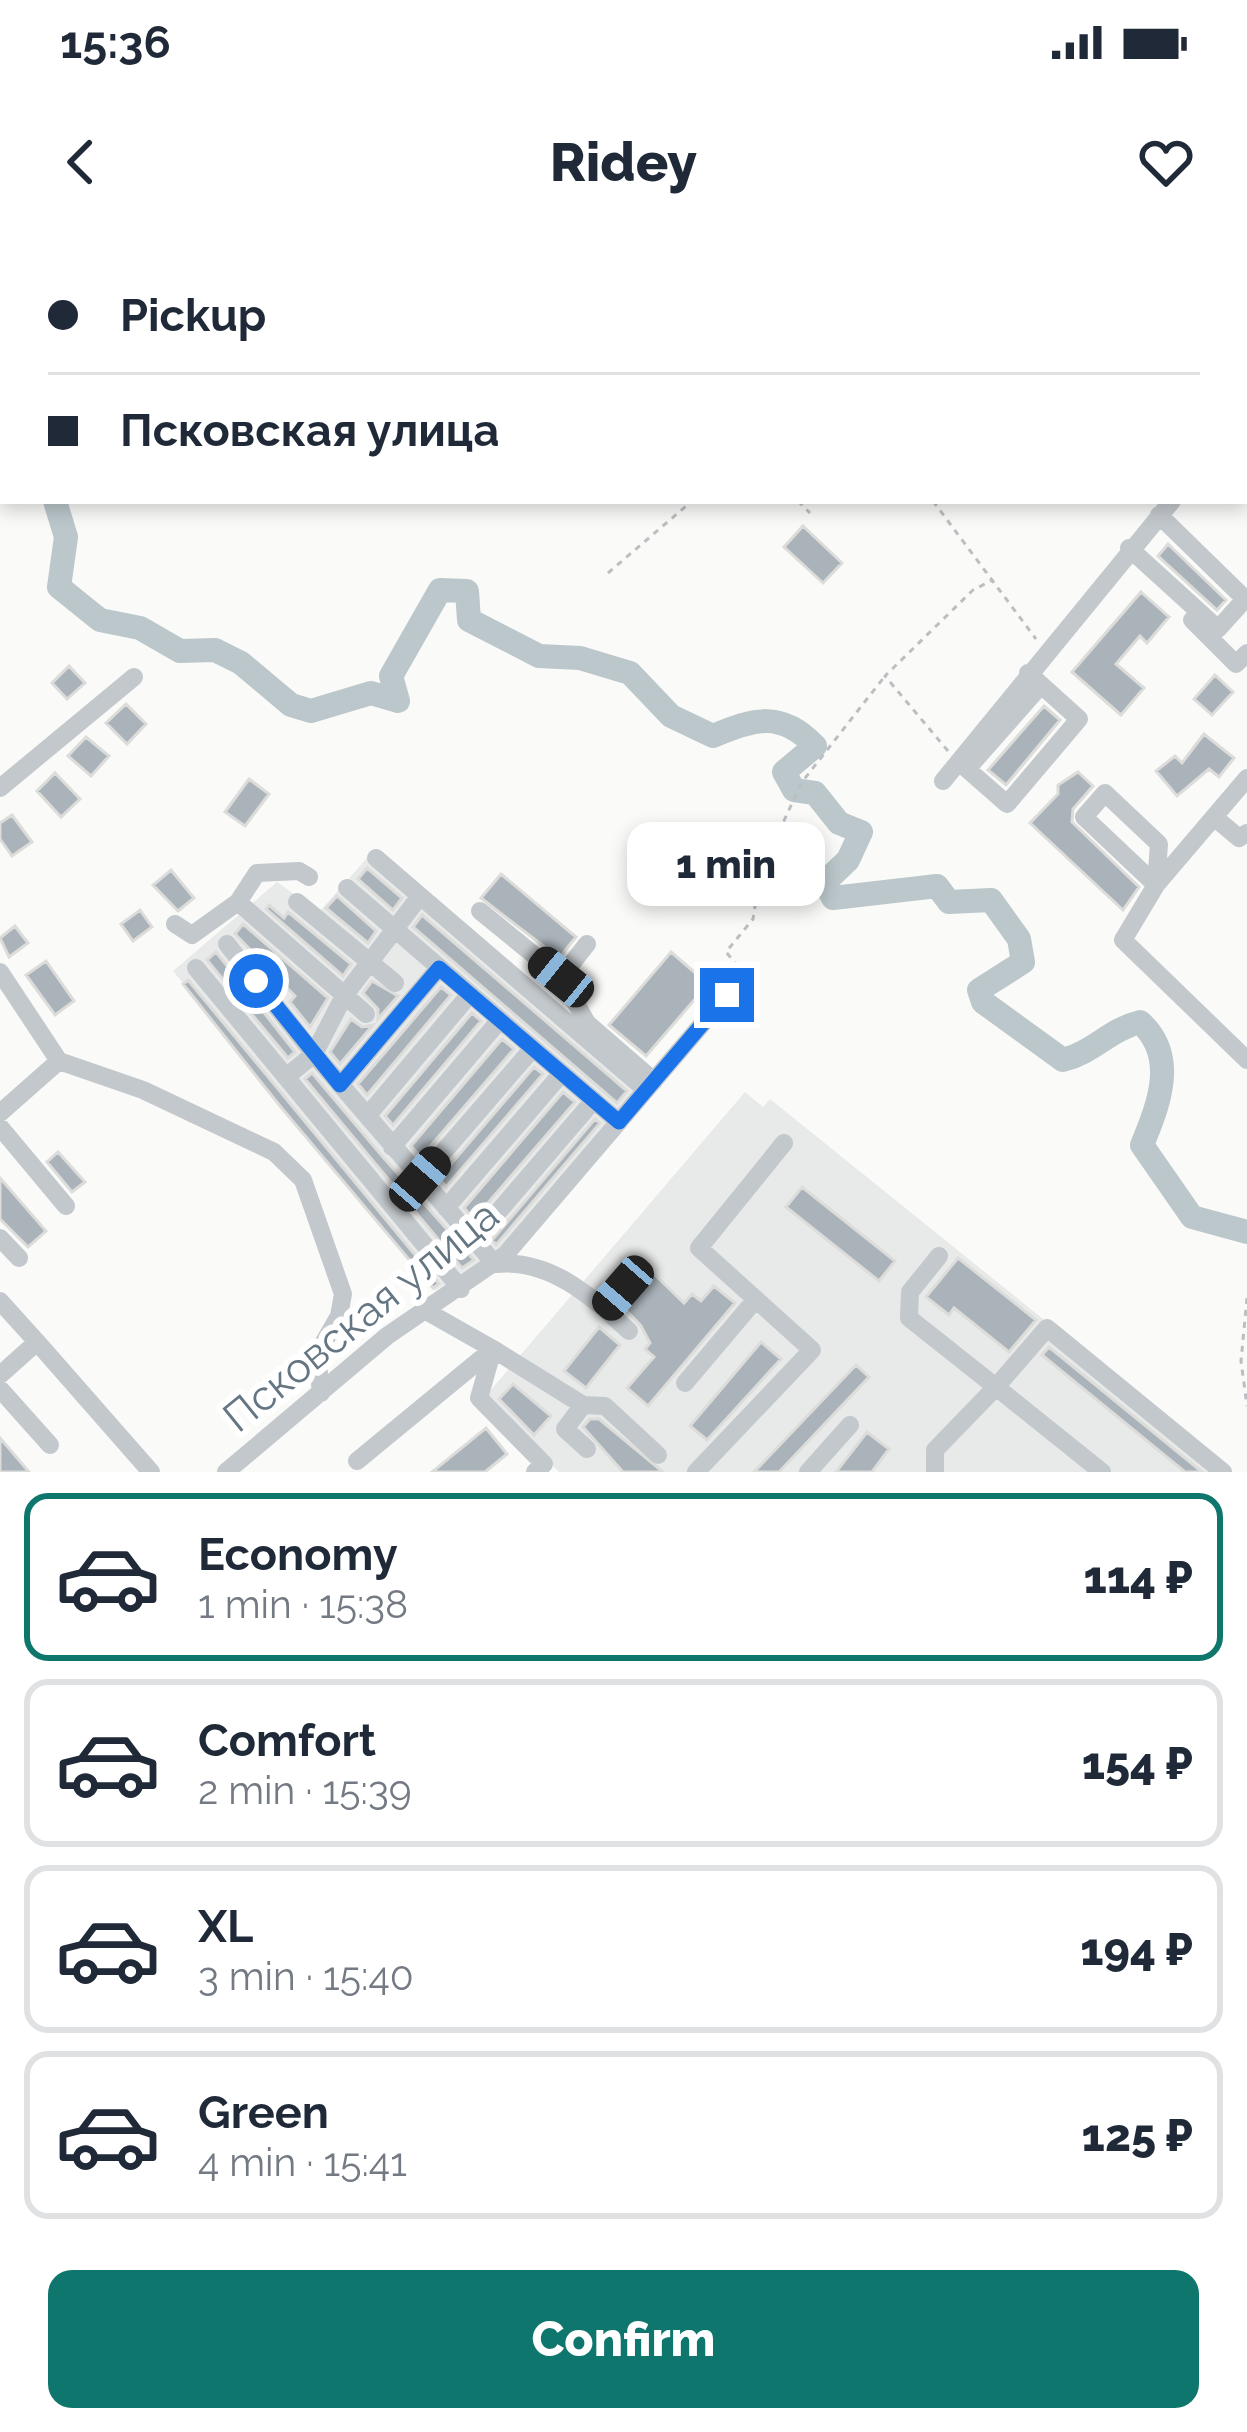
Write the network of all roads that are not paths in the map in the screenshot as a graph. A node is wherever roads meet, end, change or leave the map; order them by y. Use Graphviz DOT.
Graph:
graph roads {
  1 [pos="1166,508"];
  2 [pos="1126,552"];
  3 [pos="1247,653"];
  4 [pos="134,677"];
  5 [pos="1034,679"];
  6 [pos="963,766"];
  7 [pos="1247,778"];
  8 [pos="943,781"];
  9 [pos="0,788"];
  10 [pos="1214,817"];
  11 [pos="1247,833"];
  12 [pos="376,858"];
  13 [pos="309,877"];
  14 [pos="1156,885"];
  15 [pos="347,888"];
  16 [pos="420,896"];
  17 [pos="238,902"];
  18 [pos="297,902"];
  19 [pos="480,911"];
  20 [pos="175,924"];
  21 [pos="395,930"];
  22 [pos="227,944"];
  23 [pos="587,944"];
  24 [pos="371,963"];
  25 [pos="196,968"];
  26 [pos="439,968"];
  27 [pos="0,972"];
  28 [pos="561,977"];
  29 [pos="395,982"];
  30 [pos="470,994"];
  31 [pos="727,995"];
  32 [pos="344,996"];
  33 [pos="366,1014"];
  34 [pos="500,1020"];
  35 [pos="532,1048"];
  36 [pos="314,1054"];
  37 [pos="1247,1060"];
  38 [pos="58,1061"];
  39 [pos="562,1073"];
  40 [pos="286,1077"];
  41 [pos="340,1085"];
  42 [pos="650,1086"];
  43 [pos="594,1100"];
  44 [pos="0,1113"];
  45 [pos="368,1115"];
  46 [pos="619,1122"];
  47 [pos="0,1127"];
  48 [pos="784,1143"];
  49 [pos="392,1147"];
  50 [pos="420,1179"];
  51 [pos="66,1206"];
  52 [pos="446,1208"];
  53 [pos="0,1238"];
  54 [pos="474,1240"];
  55 [pos="938,1256"];
  56 [pos="19,1258"];
  57 [pos="495,1264"];
  58 [pos="641,1267"];
  59 [pos="461,1289"];
  60 [pos="756,1299"];
  61 [pos="0,1301"];
  62 [pos="605,1309"];
  63 [pos="426,1311"];
  64 [pos="628,1331"];
  65 [pos="37,1342"];
  66 [pos="494,1349"];
  67 [pos="0,1375"];
  68 [pos="685,1382"];
  69 [pos="996,1388"];
  70 [pos="0,1389"];
  71 [pos="321,1393"];
  72 [pos="584,1405"];
  73 [pos="850,1425"];
  74 [pos="50,1445"];
  75 [pos="587,1449"];
  76 [pos="658,1455"];
  77 [pos="356,1461"];
  78 [pos="544,1470"];
  79 [pos="152,1472"];
  80 [pos="226,1472"];
  81 [pos="697,1472"];
  82 [pos="808,1472"];
  83 [pos="935,1472"];
  84 [pos="1102,1472"];
  85 [pos="1222,1472"];
  1 -- 2 [label="street"];
  1 -- 2 [label="street"];
  2 -- 3 [label="street"];
  2 -- 5 [label="street"];
  4 -- 9 [label="street"];
  5 -- 6 [label="street"];
  5 -- 6 [label="street"];
  6 -- 8 [label="street"];
  7 -- 10 [label="street"];
  10 -- 11 [label="street"];
  10 -- 14 [label="street"];
  12 -- 16 [label="street"];
  13 -- 17 [label="street"];
  14 -- 14 [label="street"];
  14 -- 37 [label="street"];
  15 -- 21 [label="street"];
  16 -- 21 [label="street"];
  16 -- 42 [label="street"];
  17 -- 20 [label="street"];
  17 -- 32 [label="street"];
  18 -- 24 [label="street"];
  19 -- 28 [label="street"];
  21 -- 24 [label="street"];
  21 -- 26 [label="street"];
  22 -- 36 [label="street"];
  23 -- 28 [label="street"];
  24 -- 29 [label="street"];
  24 -- 32 [label="street"];
  25 -- 40 [label="street"];
  26 -- 30 [label="street"];
  26 -- 41 [label="street"];
  27 -- 38 [label="street"];
  28 -- 42 [label="street"];
  30 -- 34 [label="street"];
  30 -- 45 [label="street"];
  31 -- 42 [label="street, Псковская улица"];
  32 -- 33 [label="street"];
  32 -- 36 [label="street"];
  34 -- 35 [label="street"];
  34 -- 49 [label="street"];
  35 -- 39 [label="street"];
  35 -- 50 [label="street"];
  36 -- 40 [label="street"];
  36 -- 41 [label="street"];
  38 -- 44 [label="street"];
  38 -- 71 [label="street"];
  39 -- 43 [label="street"];
  39 -- 52 [label="street"];
  40 -- 59 [label="street"];
  41 -- 45 [label="street"];
  42 -- 46 [label="street, Псковская улица"];
  43 -- 46 [label="street"];
  43 -- 54 [label="street"];
  45 -- 49 [label="street"];
  46 -- 57 [label="street, Псковская улица"];
  47 -- 51 [label="street"];
  48 -- 60 [label="street"];
  49 -- 50 [label="street"];
  50 -- 52 [label="street"];
  52 -- 54 [label="street"];
  53 -- 56 [label="street"];
  54 -- 57 [label="street"];
  55 -- 69 [label="street"];
  57 -- 59 [label="street, Псковская улица"];
  57 -- 62 [label="street"];
  58 -- 62 [label="street"];
  59 -- 63 [label="street, Псковская улица"];
  60 -- 68 [label="street"];
  60 -- 81 [label="street"];
  61 -- 65 [label="street"];
  62 -- 64 [label="street"];
  63 -- 66 [label="street"];
  63 -- 71 [label="street, Псковская улица"];
  65 -- 67 [label="street"];
  65 -- 79 [label="street"];
  66 -- 72 [label="street"];
  66 -- 77 [label="street"];
  66 -- 78 [label="street"];
  69 -- 83 [label="street"];
  69 -- 84 [label="street"];
  69 -- 85 [label="street"];
  70 -- 74 [label="street"];
  71 -- 80 [label="street, Псковская улица"];
  72 -- 75 [label="street"];
  72 -- 76 [label="street"];
  73 -- 82 [label="street"];
}
